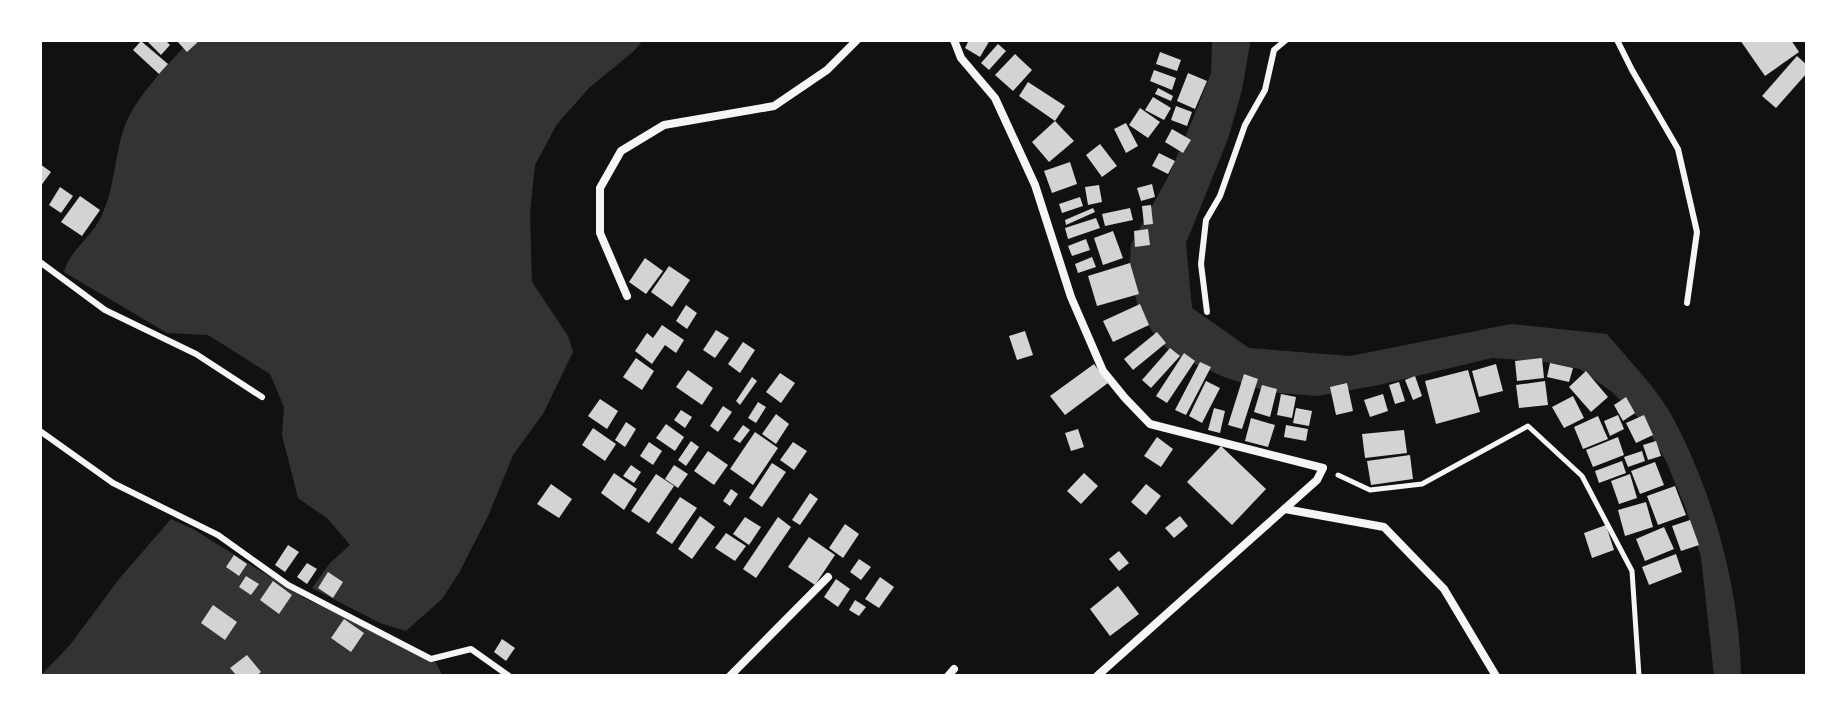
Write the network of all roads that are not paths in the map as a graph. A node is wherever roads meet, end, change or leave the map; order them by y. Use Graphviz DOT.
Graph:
graph roads {
  1 [pos="857,40"];
  2 [pos="954,40"];
  3 [pos="1286,40"];
  4 [pos="1617,40"];
  5 [pos="40,262"];
  6 [pos="627,296"];
  7 [pos="1687,303"];
  8 [pos="1207,312"];
  9 [pos="262,397"];
  10 [pos="40,431"];
  11 [pos="1285,509"];
  12 [pos="828,577"];
  13 [pos="509,676"];
  14 [pos="730,676"];
  15 [pos="1097,676"];
  16 [pos="1496,676"];
  1 -- 6 [label="street"];
  2 -- 11 [label="street"];
  3 -- 8 [label="lane"];
  4 -- 7 [label="lane"];
  5 -- 9 [label="lane"];
  10 -- 13 [label="lane"];
  11 -- 15 [label="street"];
  11 -- 16 [label="street"];
  12 -- 14 [label="street"];
}
